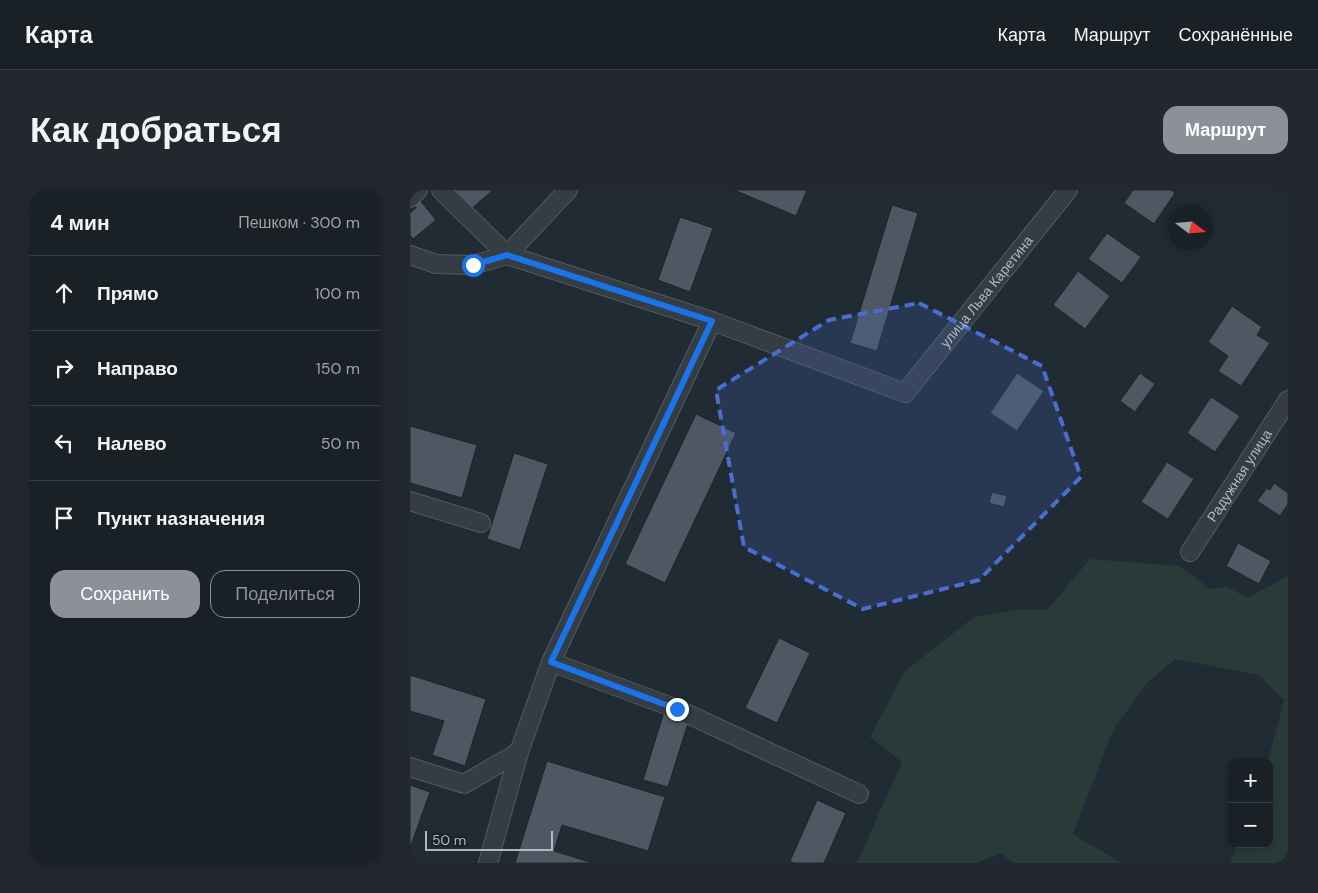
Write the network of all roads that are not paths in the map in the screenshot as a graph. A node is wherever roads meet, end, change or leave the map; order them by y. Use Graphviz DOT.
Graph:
graph roads {
  1 [pos="418,190"];
  2 [pos="441,190"];
  3 [pos="568,190"];
  4 [pos="1068,190"];
  5 [pos="410,198"];
  6 [pos="410,254"];
  7 [pos="507,255"];
  8 [pos="712,321"];
  9 [pos="1288,400"];
  10 [pos="410,501"];
  11 [pos="481,523"];
  12 [pos="1190,552"];
  13 [pos="551,662"];
  14 [pos="518,752"];
  15 [pos="410,767"];
  16 [pos="859,794"];
  17 [pos="488,863"];
  1 -- 5 [label="street"];
  2 -- 7 [label="street"];
  3 -- 7 [label="street"];
  4 -- 8 [label="street, улица Льва Каретина"];
  6 -- 7 [label="street"];
  7 -- 8 [label="street"];
  8 -- 13 [label="street"];
  9 -- 12 [label="street, Радужная улица"];
  10 -- 11 [label="street"];
  13 -- 14 [label="street"];
  13 -- 16 [label="street"];
  14 -- 15 [label="street"];
  14 -- 17 [label="street"];
}
